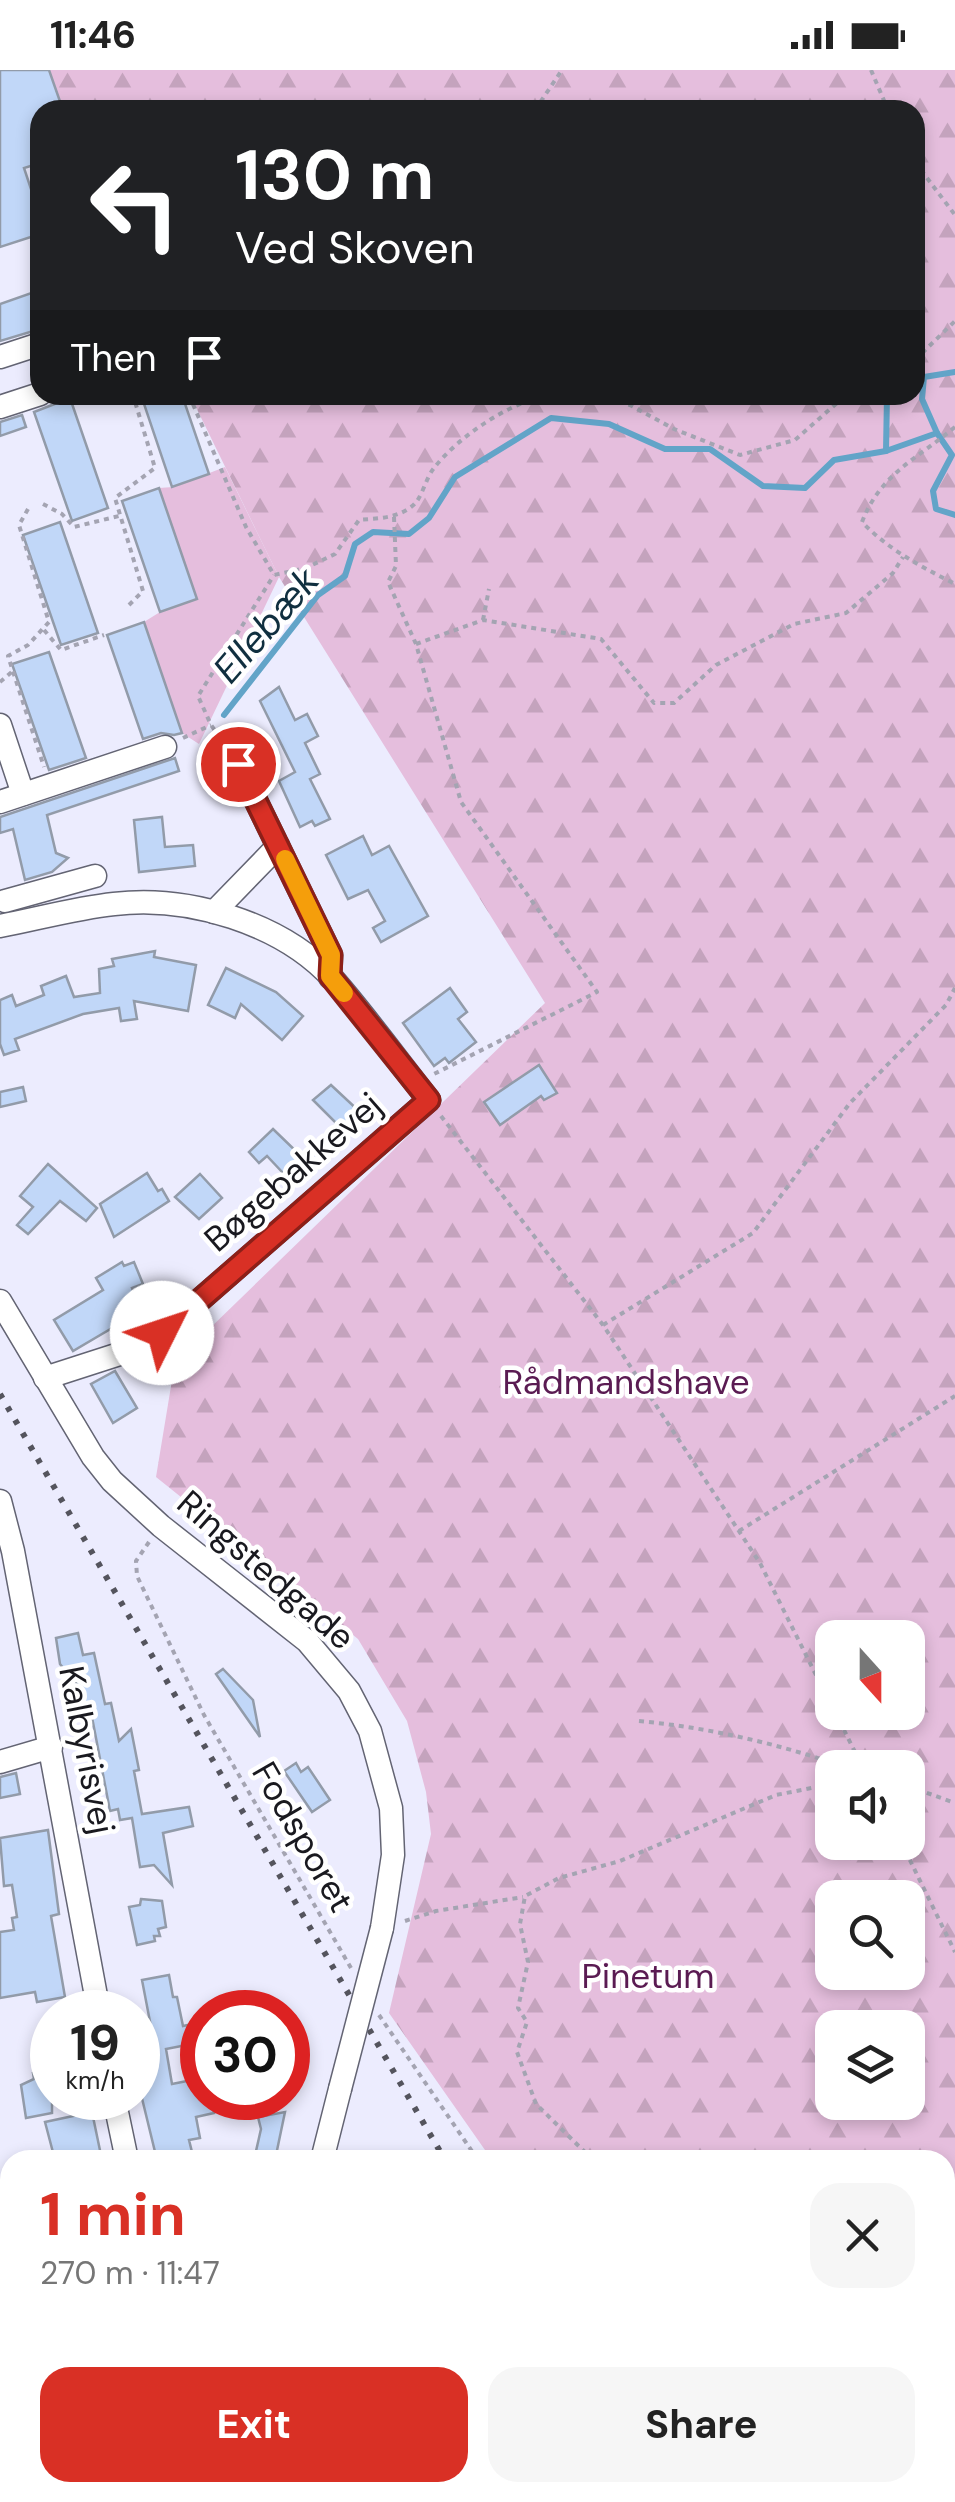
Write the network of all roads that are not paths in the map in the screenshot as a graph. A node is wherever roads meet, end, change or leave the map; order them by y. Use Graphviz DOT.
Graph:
graph roads {
  1 [pos="30,347"];
  2 [pos="0,357"];
  3 [pos="30,397"];
  4 [pos="0,407"];
  5 [pos="0,725"];
  6 [pos="166,746"];
  7 [pos="238,764"];
  8 [pos="23,794"];
  9 [pos="0,802"];
  10 [pos="278,846"];
  11 [pos="95,876"];
  12 [pos="4,901"];
  13 [pos="214,912"];
  14 [pos="0,926"];
  15 [pos="330,976"];
  16 [pos="0,1300"];
  17 [pos="46,1378"];
  18 [pos="0,1501"];
  19 [pos="7,1552"];
  20 [pos="51,1748"];
  21 [pos="0,1762"];
  22 [pos="95,1990"];
  23 [pos="119,2120"];
  24 [pos="125,2150"];
  25 [pos="324,2150"];
  1 -- 2 [label="street"];
  3 -- 4 [label="street"];
  5 -- 8 [label="street"];
  6 -- 8 [label="street"];
  7 -- 10 [label="street"];
  8 -- 9 [label="street"];
  10 -- 13 [label="street"];
  10 -- 15 [label="street"];
  11 -- 12 [label="street"];
  13 -- 14 [label="street"];
  13 -- 15 [label="street"];
  15 -- 17 [label="street, Bøgebakkevej"];
  16 -- 17 [label="street, Ringstedgade"];
  17 -- 25 [label="street, Ringstedgade, bridge"];
  18 -- 19 [label="street, Kalbyrisvej"];
  19 -- 20 [label="street, Kalbyrisvej"];
  20 -- 21 [label="street"];
  20 -- 22 [label="street, Kalbyrisvej"];
  23 -- 24 [label="street"];
}
